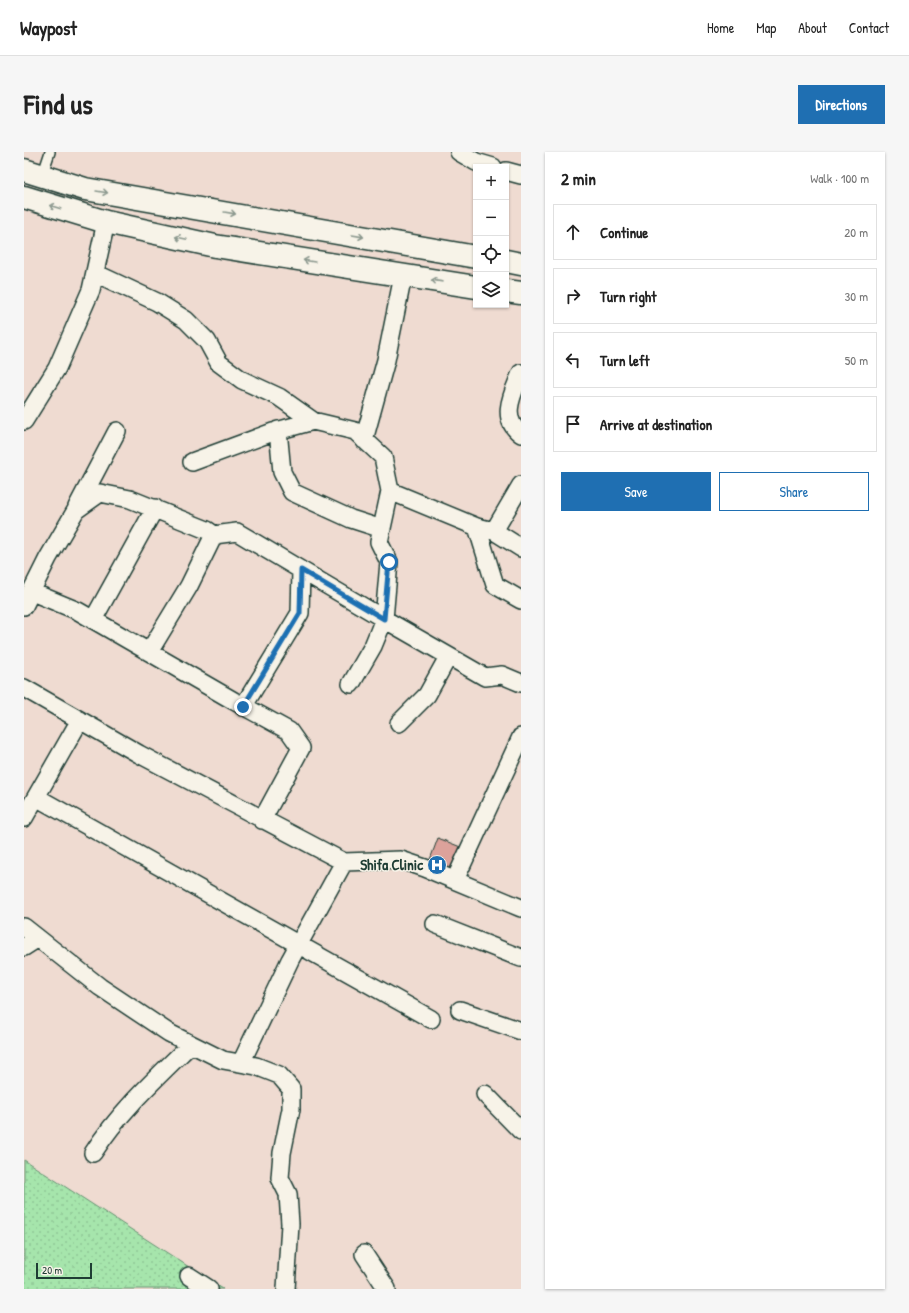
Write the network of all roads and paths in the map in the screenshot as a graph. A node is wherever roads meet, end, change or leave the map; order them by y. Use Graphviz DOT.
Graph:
graph roads {
  1 [pos="50,152"];
  2 [pos="459,152"];
  3 [pos="483,164"];
  4 [pos="509,172"];
  5 [pos="33,173"];
  6 [pos="521,175"];
  7 [pos="24,197"];
  8 [pos="106,222"];
  9 [pos="473,255"];
  10 [pos="509,262"];
  11 [pos="521,264"];
  12 [pos="95,274"];
  13 [pos="403,276"];
  14 [pos="473,287"];
  15 [pos="509,291"];
  16 [pos="521,293"];
  17 [pos="521,373"];
  18 [pos="24,421"];
  19 [pos="313,421"];
  20 [pos="278,430"];
  21 [pos="117,431"];
  22 [pos="521,434"];
  23 [pos="364,440"];
  24 [pos="192,462"];
  25 [pos="521,485"];
  26 [pos="390,491"];
  27 [pos="155,508"];
  28 [pos="76,510"];
  29 [pos="477,527"];
  30 [pos="382,529"];
  31 [pos="494,531"];
  32 [pos="214,535"];
  33 [pos="521,548"];
  34 [pos="301,570"];
  35 [pos="28,599"];
  36 [pos="521,600"];
  37 [pos="384,619"];
  38 [pos="93,620"];
  39 [pos="149,652"];
  40 [pos="448,657"];
  41 [pos="521,683"];
  42 [pos="351,684"];
  43 [pos="24,688"];
  44 [pos="243,707"];
  45 [pos="80,720"];
  46 [pos="399,723"];
  47 [pos="521,737"];
  48 [pos="36,797"];
  49 [pos="24,818"];
  50 [pos="262,820"];
  51 [pos="344,862"];
  52 [pos="455,880"];
  53 [pos="521,907"];
  54 [pos="436,924"];
  55 [pos="24,927"];
  56 [pos="38,938"];
  57 [pos="298,946"];
  58 [pos="24,947"];
  59 [pos="521,958"];
  60 [pos="460,1010"];
  61 [pos="431,1019"];
  62 [pos="521,1031"];
  63 [pos="191,1044"];
  64 [pos="241,1063"];
  65 [pos="485,1094"];
  66 [pos="521,1131"];
  67 [pos="93,1153"];
  68 [pos="364,1254"];
  69 [pos="188,1276"];
  70 [pos="209,1289"];
  71 [pos="286,1289"];
  72 [pos="387,1289"];
  1 -- 5 [label="lane"];
  2 -- 3 [label="street"];
  4 -- 6 [label="street"];
  5 -- 9 [label="main road, one-way"];
  8 -- 7 [label="main road, one-way"];
  8 -- 12 [label="street"];
  13 -- 8 [label="main road, one-way"];
  10 -- 11 [label="main road"];
  12 -- 18 [label="street"];
  12 -- 19 [label="street"];
  14 -- 13 [label="main road, one-way"];
  13 -- 23 [label="street"];
  15 -- 16 [label="main road"];
  17 -- 22 [label="street"];
  19 -- 20 [label="street"];
  19 -- 23 [label="street"];
  20 -- 24 [label="street"];
  20 -- 30 [label="street"];
  21 -- 28 [label="street"];
  23 -- 26 [label="street"];
  25 -- 31 [label="street"];
  26 -- 29 [label="street"];
  26 -- 30 [label="street"];
  27 -- 28 [label="street"];
  27 -- 32 [label="street"];
  27 -- 38 [label="street"];
  28 -- 35 [label="street"];
  29 -- 31 [label="street"];
  29 -- 36 [label="street"];
  30 -- 37 [label="street"];
  31 -- 33 [label="street"];
  32 -- 34 [label="street"];
  32 -- 39 [label="street"];
  34 -- 37 [label="street"];
  34 -- 44 [label="street"];
  35 -- 38 [label="street"];
  37 -- 40 [label="street"];
  37 -- 42 [label="street"];
  38 -- 39 [label="street"];
  39 -- 44 [label="street"];
  40 -- 41 [label="street"];
  40 -- 46 [label="street"];
  43 -- 45 [label="street"];
  44 -- 50 [label="street"];
  45 -- 48 [label="street"];
  45 -- 50 [label="street"];
  47 -- 52 [label="street"];
  48 -- 49 [label="street"];
  48 -- 57 [label="street"];
  50 -- 51 [label="street"];
  51 -- 52 [label="street"];
  51 -- 57 [label="street"];
  52 -- 53 [label="street"];
  54 -- 59 [label="street"];
  55 -- 56 [label="street"];
  56 -- 58 [label="street"];
  56 -- 63 [label="street"];
  57 -- 61 [label="street"];
  57 -- 64 [label="street"];
  60 -- 62 [label="street"];
  63 -- 64 [label="street"];
  63 -- 67 [label="street"];
  64 -- 71 [label="street"];
  65 -- 66 [label="street"];
  68 -- 72 [label="street"];
  69 -- 70 [label="street"];
}
